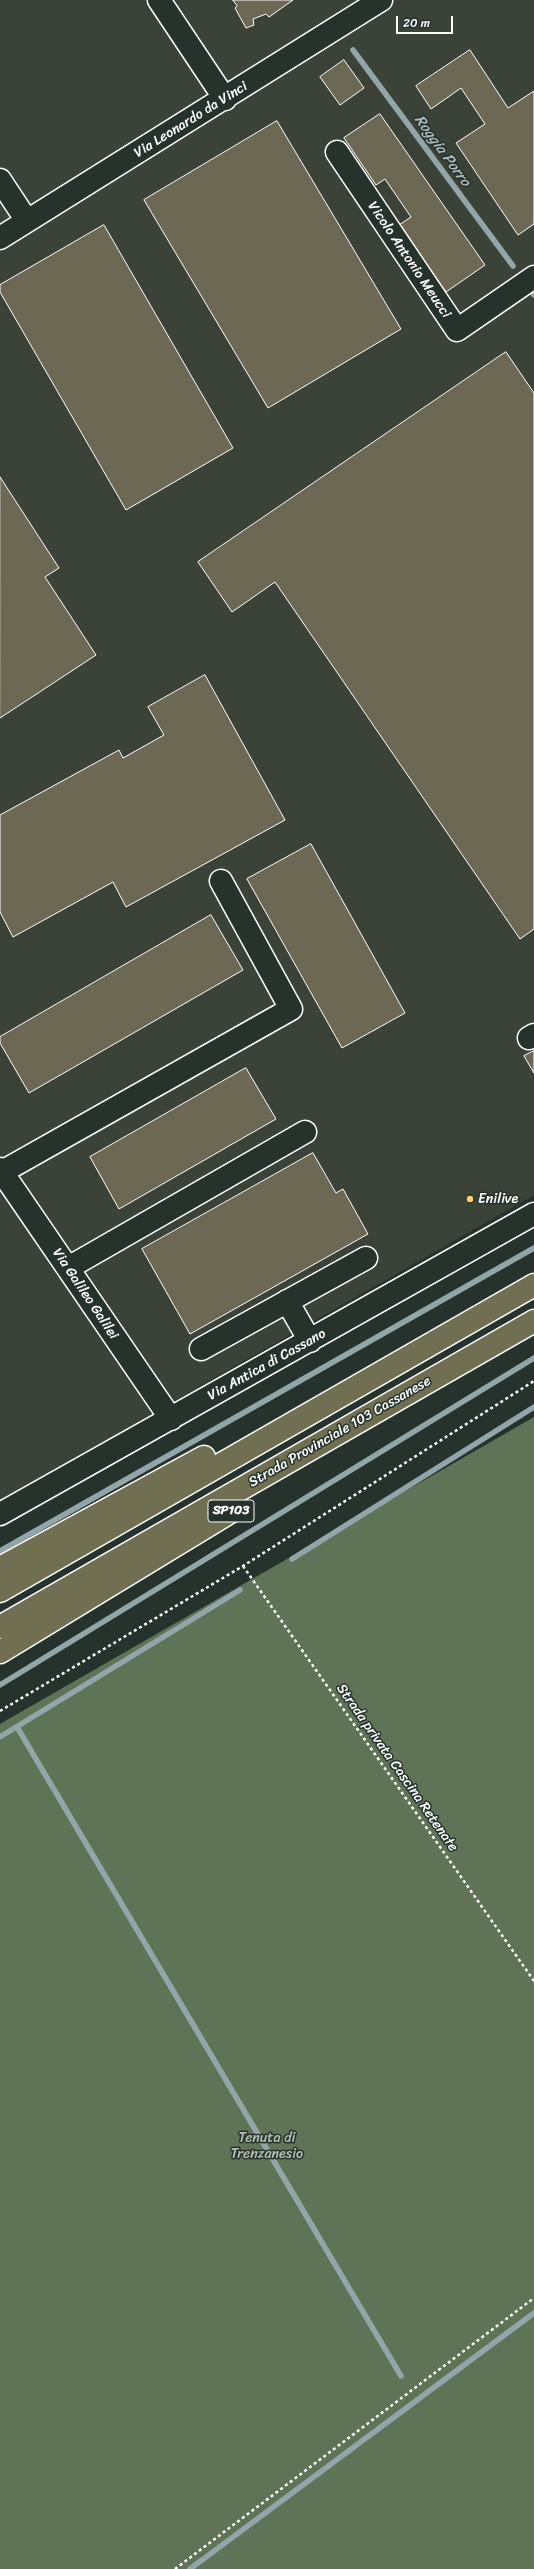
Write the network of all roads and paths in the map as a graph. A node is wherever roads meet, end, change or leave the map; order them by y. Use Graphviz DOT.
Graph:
graph roads {
  1 [pos="159,0"];
  2 [pos="381,0"];
  3 [pos="225,100"];
  4 [pos="337,152"];
  5 [pos="0,180"];
  6 [pos="27,221"];
  7 [pos="0,238"];
  8 [pos="534,277"];
  9 [pos="221,881"];
  10 [pos="305,1132"];
  11 [pos="1,1170"];
  12 [pos="534,1214"];
  13 [pos="366,1258"];
  14 [pos="68,1268"];
  15 [pos="534,1285"];
  16 [pos="287,1302"];
  17 [pos="534,1321"];
  18 [pos="310,1341"];
  19 [pos="201,1348"];
  20 [pos="396,1364"];
  21 [pos="459,1364"];
  22 [pos="534,1381"];
  23 [pos="171,1419"];
  24 [pos="0,1514"];
  25 [pos="243,1566"];
  26 [pos="0,1568"];
  27 [pos="0,1591"];
  28 [pos="0,1627"];
  29 [pos="0,1652"];
  30 [pos="0,1711"];
  31 [pos="534,1981"];
  32 [pos="534,2298"];
  33 [pos="175,2569"];
  1 -- 3 [label="street"];
  2 -- 3 [label="street, Via Leonardo da Vinci"];
  3 -- 6 [label="street, Via Leonardo da Vinci"];
  4 -- 8 [label="street, Vicolo Antonio Meucci"];
  5 -- 6 [label="street"];
  6 -- 7 [label="street, Via Leonardo da Vinci"];
  9 -- 11 [label="street"];
  10 -- 14 [label="street"];
  11 -- 14 [label="street, Via Galileo Galilei"];
  12 -- 18 [label="street, Via Antica di Cassano"];
  13 -- 16 [label="street"];
  14 -- 23 [label="street, Via Galileo Galilei"];
  15 -- 20 [label="highway"];
  16 -- 18 [label="street"];
  16 -- 19 [label="street"];
  17 -- 21 [label="highway, Strada Provinciale 103 Cassanese / SP103"];
  18 -- 23 [label="street, Via Antica di Cassano"];
  20 -- 26 [label="highway"];
  20 -- 27 [label="highway"];
  21 -- 28 [label="highway, Strada Provinciale 103 Cassanese / SP103"];
  21 -- 29 [label="highway, SP103"];
  22 -- 25 [label="path"];
  23 -- 24 [label="street, Via Antica di Cassano"];
  25 -- 30 [label="path"];
  25 -- 31 [label="path, Strada privata Cascina Retenate"];
  32 -- 33 [label="path"];
}
